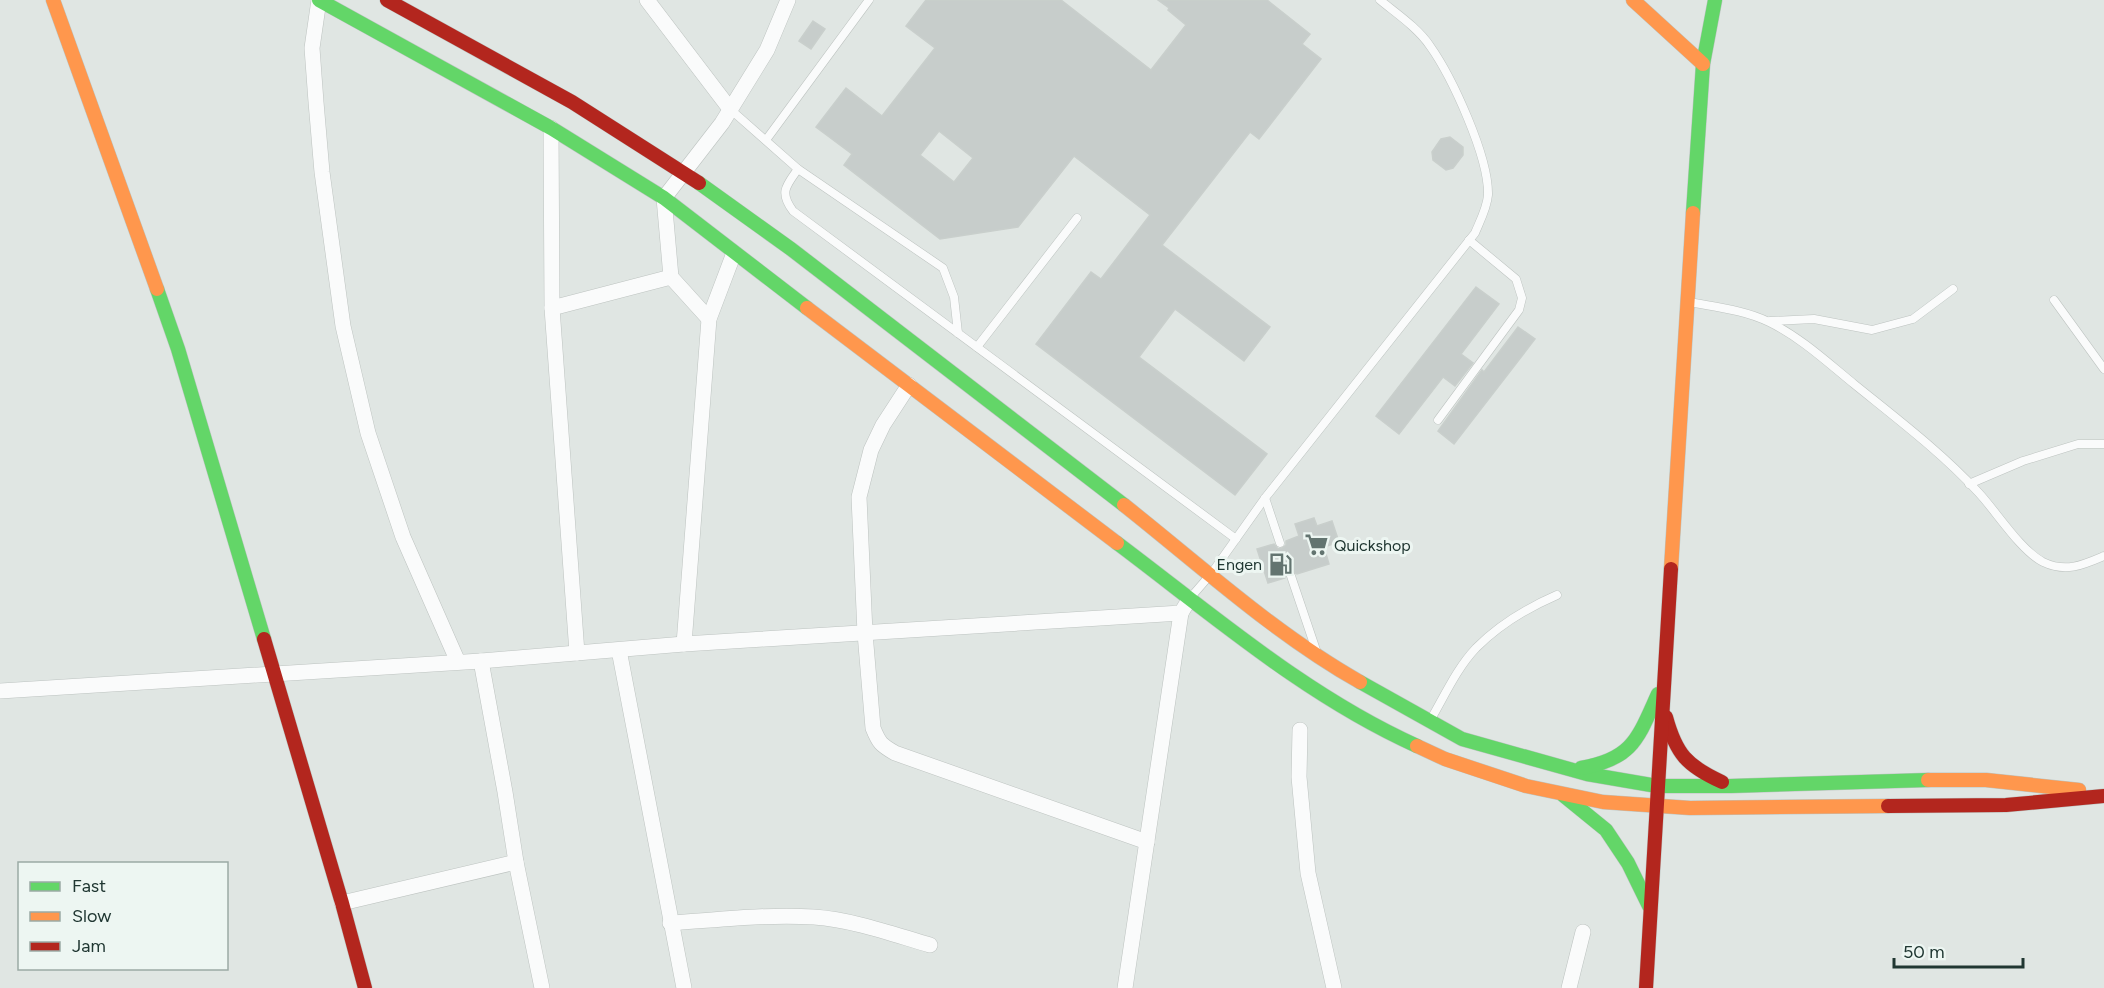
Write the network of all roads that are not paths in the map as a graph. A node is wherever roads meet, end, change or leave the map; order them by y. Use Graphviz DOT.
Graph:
graph roads {
  1 [pos="53,0"];
  2 [pos="319,0"];
  3 [pos="387,0"];
  4 [pos="647,0"];
  5 [pos="788,0"];
  6 [pos="869,0"];
  7 [pos="1380,0"];
  8 [pos="1633,0"];
  9 [pos="1715,0"];
  10 [pos="1703,64"];
  11 [pos="730,109"];
  12 [pos="551,128"];
  13 [pos="766,140"];
  14 [pos="798,169"];
  15 [pos="685,173"];
  16 [pos="664,198"];
  17 [pos="1077,219"];
  18 [pos="1469,240"];
  19 [pos="734,253"];
  20 [pos="671,277"];
  21 [pos="1953,289"];
  22 [pos="2054,300"];
  23 [pos="1688,302"];
  24 [pos="552,308"];
  25 [pos="709,320"];
  26 [pos="1768,321"];
  27 [pos="958,333"];
  28 [pos="977,347"];
  29 [pos="2104,369"];
  30 [pos="909,385"];
  31 [pos="1438,420"];
  32 [pos="2104,444"];
  33 [pos="1969,484"];
  34 [pos="1265,498"];
  35 [pos="1236,538"];
  36 [pos="1280,543"];
  37 [pos="2104,556"];
  38 [pos="1210,574"];
  39 [pos="1291,576"];
  40 [pos="1557,595"];
  41 [pos="1190,598"];
  42 [pos="1181,613"];
  43 [pos="865,633"];
  44 [pos="684,644"];
  45 [pos="619,650"];
  46 [pos="577,653"];
  47 [pos="1318,657"];
  48 [pos="481,661"];
  49 [pos="458,662"];
  50 [pos="273,675"];
  51 [pos="1663,683"];
  52 [pos="0,691"];
  53 [pos="1662,702"];
  54 [pos="1431,720"];
  55 [pos="1300,730"];
  56 [pos="1571,770"];
  57 [pos="1657,786"];
  58 [pos="1731,786"];
  59 [pos="1560,793"];
  60 [pos="2104,795"];
  61 [pos="1656,805"];
  62 [pos="1147,842"];
  63 [pos="516,862"];
  64 [pos="342,903"];
  65 [pos="1651,909"];
  66 [pos="670,923"];
  67 [pos="1583,932"];
  68 [pos="930,945"];
  69 [pos="365,988"];
  70 [pos="542,988"];
  71 [pos="684,988"];
  72 [pos="1125,988"];
  73 [pos="1334,988"];
  74 [pos="1569,988"];
  75 [pos="1646,988"];
  1 -- 50 [label="street"];
  2 -- 12 [label="street"];
  2 -- 49 [label="street"];
  3 -- 15 [label="street"];
  4 -- 11 [label="street"];
  5 -- 11 [label="street"];
  6 -- 13 [label="lane"];
  7 -- 18 [label="lane"];
  8 -- 10 [label="street"];
  9 -- 10 [label="street"];
  10 -- 23 [label="street"];
  11 -- 13 [label="lane"];
  11 -- 15 [label="street"];
  12 -- 16 [label="street"];
  12 -- 24 [label="street"];
  13 -- 14 [label="lane"];
  14 -- 27 [label="lane"];
  14 -- 27 [label="lane"];
  15 -- 16 [label="street"];
  15 -- 38 [label="street"];
  16 -- 19 [label="street"];
  16 -- 20 [label="street"];
  17 -- 28 [label="lane"];
  18 -- 31 [label="lane"];
  18 -- 34 [label="lane"];
  19 -- 25 [label="street"];
  19 -- 30 [label="street"];
  20 -- 24 [label="street"];
  20 -- 25 [label="street"];
  21 -- 26 [label="lane"];
  22 -- 29 [label="lane"];
  23 -- 26 [label="lane"];
  23 -- 51 [label="street"];
  24 -- 46 [label="street"];
  25 -- 44 [label="street"];
  26 -- 33 [label="lane"];
  27 -- 28 [label="lane"];
  28 -- 35 [label="lane"];
  30 -- 41 [label="street"];
  30 -- 43 [label="street"];
  32 -- 33 [label="lane"];
  33 -- 37 [label="lane"];
  34 -- 35 [label="lane"];
  34 -- 36 [label="lane"];
  35 -- 38 [label="lane"];
  38 -- 41 [label="lane"];
  38 -- 47 [label="street"];
  39 -- 47 [label="lane"];
  40 -- 54 [label="lane"];
  41 -- 42 [label="street"];
  41 -- 59 [label="street"];
  42 -- 43 [label="street"];
  42 -- 62 [label="street"];
  43 -- 44 [label="street"];
  43 -- 62 [label="street"];
  44 -- 45 [label="street"];
  45 -- 46 [label="street"];
  45 -- 66 [label="street"];
  46 -- 48 [label="street"];
  47 -- 54 [label="street"];
  48 -- 49 [label="street"];
  48 -- 63 [label="street"];
  49 -- 50 [label="street"];
  50 -- 52 [label="street"];
  50 -- 64 [label="street"];
  51 -- 53 [label="street"];
  51 -- 56 [label="street"];
  53 -- 57 [label="street"];
  53 -- 58 [label="street"];
  54 -- 56 [label="street"];
  55 -- 73 [label="street"];
  56 -- 57 [label="street"];
  57 -- 58 [label="street"];
  57 -- 61 [label="street"];
  58 -- 60 [label="street"];
  59 -- 61 [label="street"];
  59 -- 65 [label="street"];
  60 -- 61 [label="street"];
  61 -- 65 [label="street"];
  62 -- 72 [label="street"];
  63 -- 64 [label="street"];
  63 -- 70 [label="street"];
  64 -- 69 [label="street"];
  65 -- 75 [label="street"];
  66 -- 68 [label="street"];
  66 -- 71 [label="street"];
  67 -- 74 [label="street"];
}
